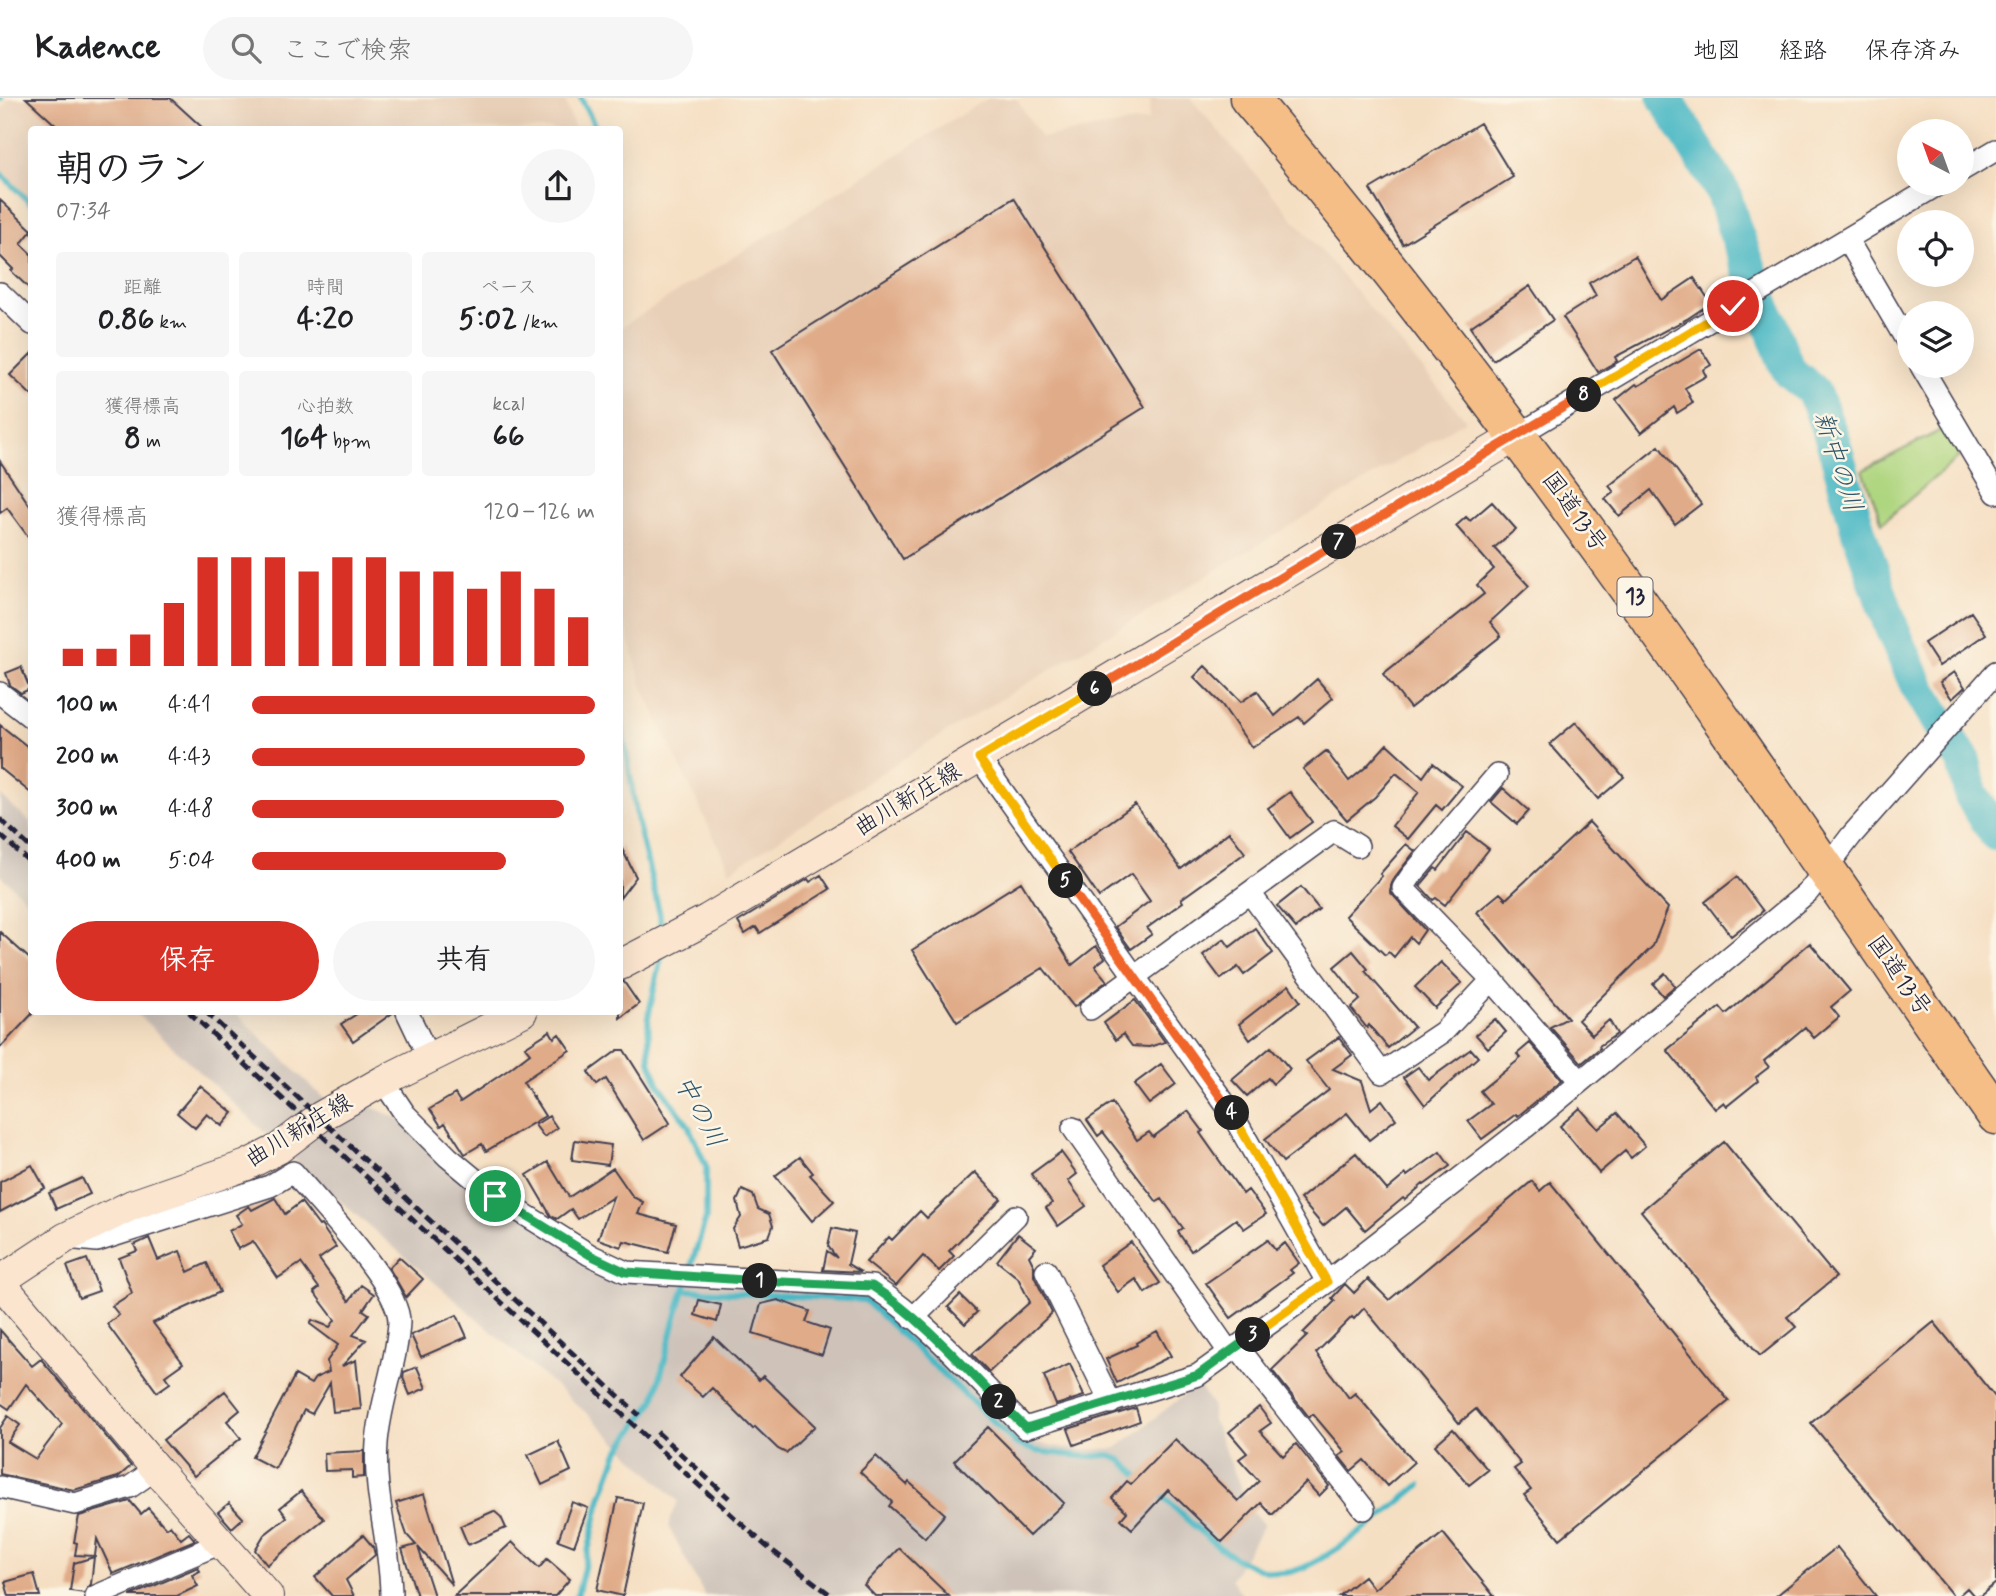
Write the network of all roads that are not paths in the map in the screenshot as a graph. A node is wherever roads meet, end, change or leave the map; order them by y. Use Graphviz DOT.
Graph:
graph roads {
  1 [pos="1249,98"];
  2 [pos="1996,150"];
  3 [pos="1974,163"];
  4 [pos="1919,196"];
  5 [pos="1847,239"];
  6 [pos="0,293"];
  7 [pos="28,320"];
  8 [pos="1897,324"];
  9 [pos="1929,378"];
  10 [pos="1518,435"];
  11 [pos="1996,493"];
  12 [pos="1996,672"];
  13 [pos="0,694"];
  14 [pos="28,715"];
  15 [pos="979,758"];
  16 [pos="1497,775"];
  17 [pos="1358,846"];
  18 [pos="1826,870"];
  19 [pos="1250,892"];
  20 [pos="623,964"];
  21 [pos="1135,977"];
  22 [pos="1492,980"];
  23 [pos="1090,1009"];
  24 [pos="408,1015"];
  25 [pos="516,1015"];
  26 [pos="428,1056"];
  27 [pos="383,1081"];
  28 [pos="1580,1081"];
  29 [pos="1996,1115"];
  30 [pos="1073,1128"];
  31 [pos="1017,1216"];
  32 [pos="65,1238"];
  33 [pos="1046,1271"];
  34 [pos="0,1282"];
  35 [pos="1327,1282"];
  36 [pos="912,1318"];
  37 [pos="1233,1349"];
  38 [pos="1111,1403"];
  39 [pos="156,1469"];
  40 [pos="0,1487"];
  41 [pos="1364,1509"];
  42 [pos="221,1543"];
  43 [pos="96,1596"];
  44 [pos="268,1596"];
  45 [pos="391,1596"];
  1 -- 10 [label="highway, 国道13号 / 13"];
  2 -- 3 [label="street"];
  4 -- 5 [label="street"];
  5 -- 8 [label="street"];
  5 -- 10 [label="street"];
  6 -- 7 [label="street"];
  9 -- 11 [label="street"];
  10 -- 15 [label="main road, 曲川新庄線"];
  10 -- 18 [label="highway, 国道13号 / 13"];
  12 -- 18 [label="street"];
  13 -- 14 [label="street"];
  15 -- 20 [label="main road, 曲川新庄線"];
  15 -- 21 [label="street"];
  16 -- 22 [label="street"];
  17 -- 19 [label="street"];
  18 -- 28 [label="street"];
  18 -- 29 [label="highway, 国道13号 / 13"];
  19 -- 21 [label="street"];
  19 -- 22 [label="street"];
  21 -- 23 [label="street"];
  21 -- 35 [label="street"];
  22 -- 28 [label="street"];
  24 -- 26 [label="street"];
  25 -- 26 [label="main road, 曲川新庄線"];
  26 -- 27 [label="main road, 曲川新庄線"];
  27 -- 32 [label="main road, 曲川新庄線"];
  27 -- 36 [label="street"];
  28 -- 35 [label="street"];
  30 -- 37 [label="street"];
  31 -- 36 [label="street"];
  32 -- 34 [label="main road, 曲川新庄線"];
  32 -- 45 [label="street"];
  33 -- 38 [label="street"];
  34 -- 39 [label="main road"];
  35 -- 37 [label="street"];
  36 -- 38 [label="street"];
  37 -- 38 [label="street"];
  37 -- 41 [label="street"];
  39 -- 40 [label="street"];
  39 -- 42 [label="main road"];
  42 -- 43 [label="street"];
  42 -- 44 [label="main road"];
}
